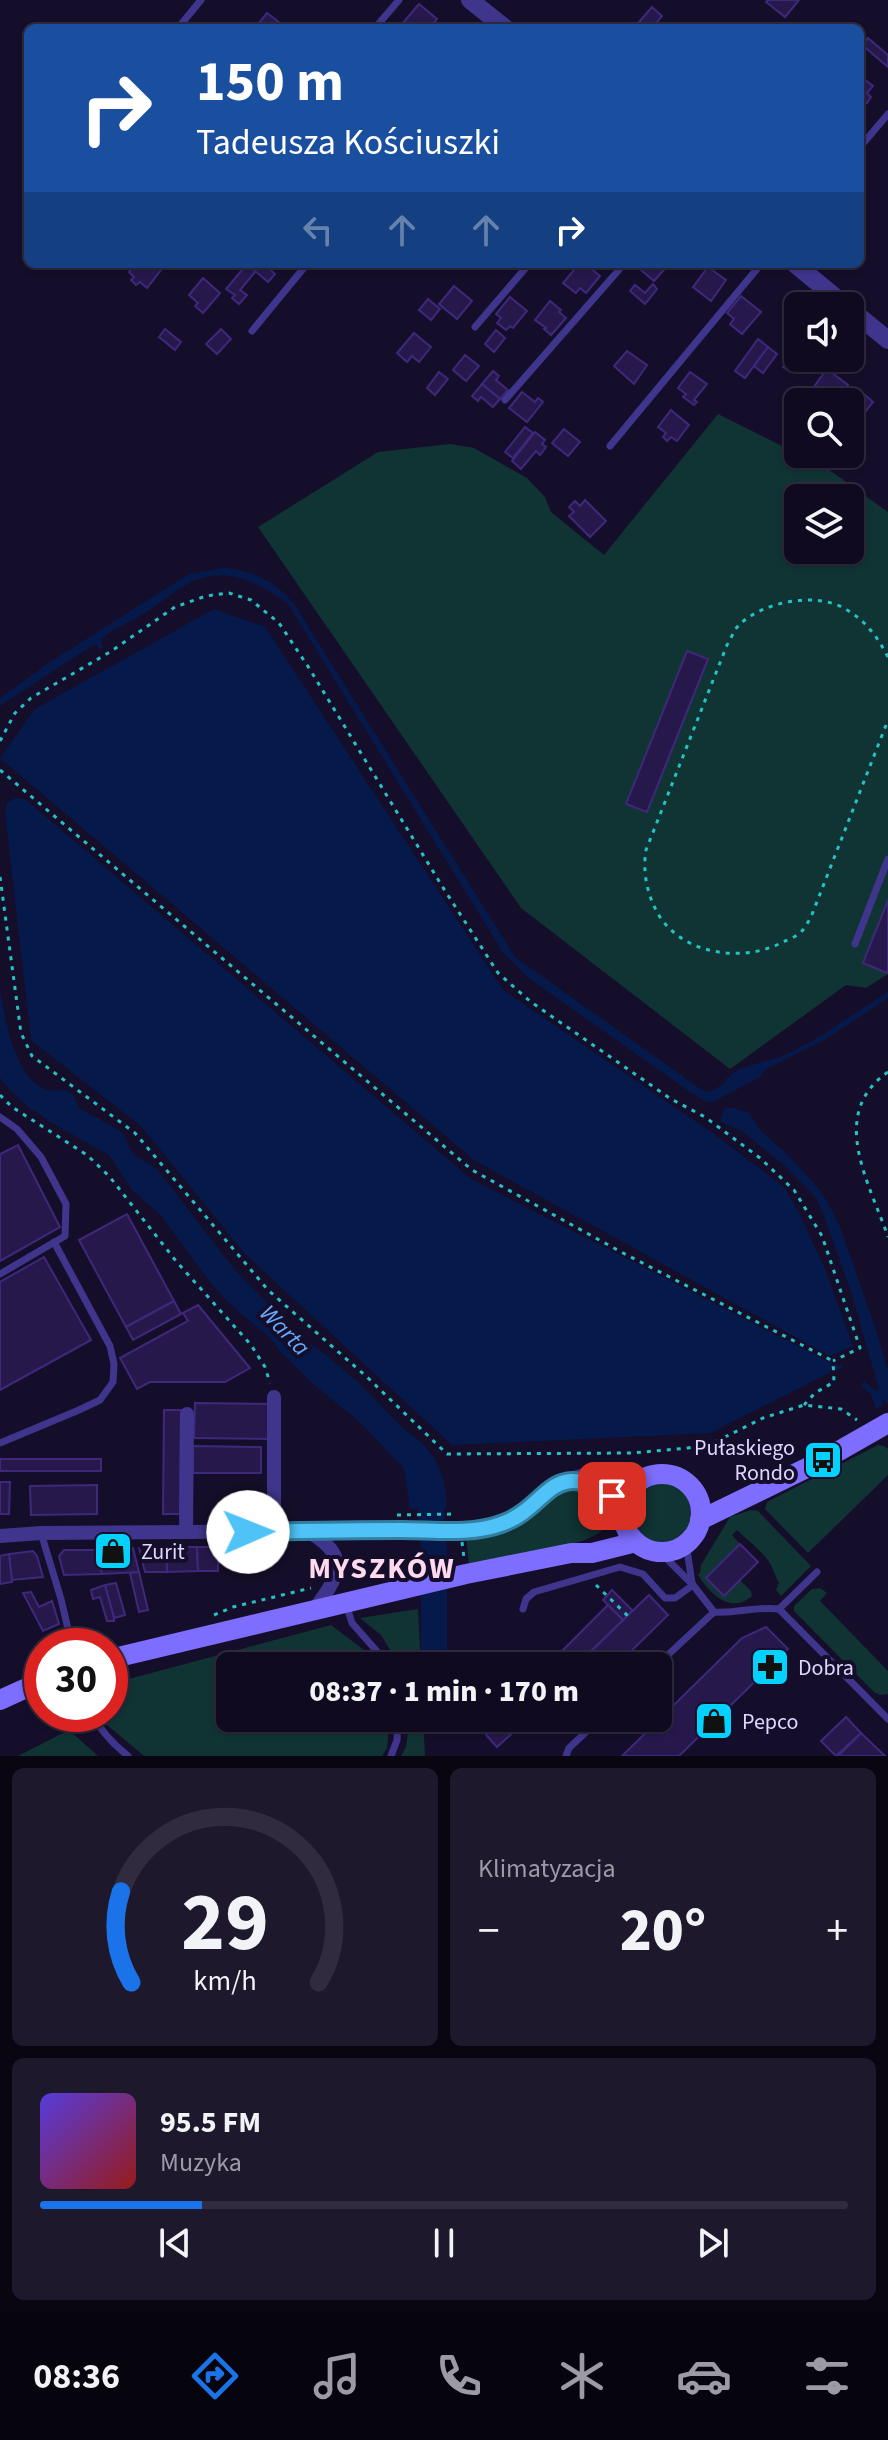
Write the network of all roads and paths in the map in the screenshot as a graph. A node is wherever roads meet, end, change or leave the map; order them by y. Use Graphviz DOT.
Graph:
graph roads {
  1 [pos="201,0"];
  2 [pos="399,0"];
  3 [pos="470,0"];
  4 [pos="181,24"];
  5 [pos="378,24"];
  6 [pos="499,24"];
  7 [pos="888,114"];
  8 [pos="864,142"];
  9 [pos="304,268"];
  10 [pos="526,268"];
  11 [pos="620,268"];
  12 [pos="758,268"];
  13 [pos="800,268"];
  14 [pos="829,292"];
  15 [pos="864,321"];
  16 [pos="475,327"];
  17 [pos="252,331"];
  18 [pos="888,340"];
  19 [pos="505,400"];
  20 [pos="610,446"];
  21 [pos="888,657"];
  22 [pos="888,720"];
  23 [pos="0,741"];
  24 [pos="0,770"];
  25 [pos="888,859"];
  26 [pos="0,877"];
  27 [pos="855,944"];
  28 [pos="888,1072"];
  29 [pos="0,1095"];
  30 [pos="0,1117"];
  31 [pos="888,1237"];
  32 [pos="54,1242"];
  33 [pos="0,1274"];
  34 [pos="833,1361"];
  35 [pos="274,1397"];
  36 [pos="804,1405"];
  37 [pos="187,1414"];
  38 [pos="880,1428"];
  39 [pos="0,1443"];
  40 [pos="569,1479"];
  41 [pos="638,1483"];
  42 [pos="770,1485"];
  43 [pos="694,1491"];
  44 [pos="624,1511"];
  45 [pos="456,1513"];
  46 [pos="400,1514"];
  47 [pos="700,1520"];
  48 [pos="454,1530"];
  49 [pos="274,1531"];
  50 [pos="306,1531"];
  51 [pos="186,1532"];
  52 [pos="41,1533"];
  53 [pos="0,1536"];
  54 [pos="636,1542"];
  55 [pos="686,1543"];
  56 [pos="660,1552"];
  57 [pos="571,1553"];
  58 [pos="817,1572"];
  59 [pos="460,1575"];
  60 [pos="592,1575"];
  61 [pos="318,1584"];
  62 [pos="693,1585"];
  63 [pos="345,1602"];
  64 [pos="523,1609"];
  65 [pos="779,1609"];
  66 [pos="314,1610"];
  67 [pos="714,1612"];
  68 [pos="212,1616"];
  69 [pos="628,1616"];
  70 [pos="68,1628"];
  71 [pos="377,1652"];
  72 [pos="671,1652"];
  73 [pos="128,1655"];
  74 [pos="24,1689"];
  75 [pos="0,1700"];
  76 [pos="886,1713"];
  77 [pos="103,1732"];
  78 [pos="397,1732"];
  79 [pos="586,1732"];
  80 [pos="128,1756"];
  81 [pos="391,1756"];
  82 [pos="566,1756"];
  1 -- 4 [label="lane"];
  2 -- 5 [label="lane"];
  3 -- 6 [label="street"];
  7 -- 8 [label="lane"];
  9 -- 17 [label="lane"];
  10 -- 16 [label="lane"];
  11 -- 19 [label="lane"];
  12 -- 20 [label="lane"];
  13 -- 14 [label="street"];
  15 -- 18 [label="street"];
  21 -- 22 [label="path"];
  23 -- 34 [label="path"];
  24 -- 34 [label="path"];
  25 -- 27 [label="lane"];
  26 -- 36 [label="path"];
  28 -- 31 [label="path"];
  29 -- 35 [label="path"];
  30 -- 32 [label="lane"];
  32 -- 33 [label="lane"];
  32 -- 39 [label="lane"];
  34 -- 36 [label="path"];
  35 -- 49 [label="street"];
  36 -- 38 [label="path"];
  37 -- 51 [label="street"];
  38 -- 42 [label="main road"];
  40 -- 41 [label="street"];
  40 -- 44 [label="street"];
  40 -- 48 [label="street"];
  41 -- 43 [label="main road"];
  41 -- 44 [label="main road"];
  42 -- 43 [label="main road"];
  42 -- 47 [label="main road"];
  43 -- 47 [label="main road"];
  44 -- 54 [label="main road"];
  44 -- 57 [label="main road"];
  45 -- 46 [label="path"];
  47 -- 55 [label="main road"];
  48 -- 50 [label="street"];
  48 -- 59 [label="path"];
  49 -- 50 [label="street"];
  49 -- 51 [label="street"];
  50 -- 66 [label="street"];
  51 -- 52 [label="street"];
  52 -- 53 [label="street"];
  52 -- 70 [label="lane"];
  54 -- 56 [label="main road"];
  54 -- 57 [label="main road"];
  55 -- 56 [label="main road"];
  55 -- 62 [label="lane"];
  56 -- 62 [label="lane"];
  57 -- 59 [label="main road"];
  58 -- 65 [label="lane"];
  59 -- 63 [label="main road"];
  60 -- 62 [label="lane"];
  60 -- 64 [label="lane"];
  60 -- 69 [label="path"];
  61 -- 68 [label="path"];
  62 -- 67 [label="lane"];
  63 -- 66 [label="main road"];
  63 -- 71 [label="lane"];
  65 -- 67 [label="lane"];
  65 -- 76 [label="lane"];
  66 -- 73 [label="main road"];
  67 -- 72 [label="lane"];
  74 -- 75 [label="main road"];
  77 -- 80 [label="lane"];
  78 -- 81 [label="lane"];
  79 -- 82 [label="lane"];
}
